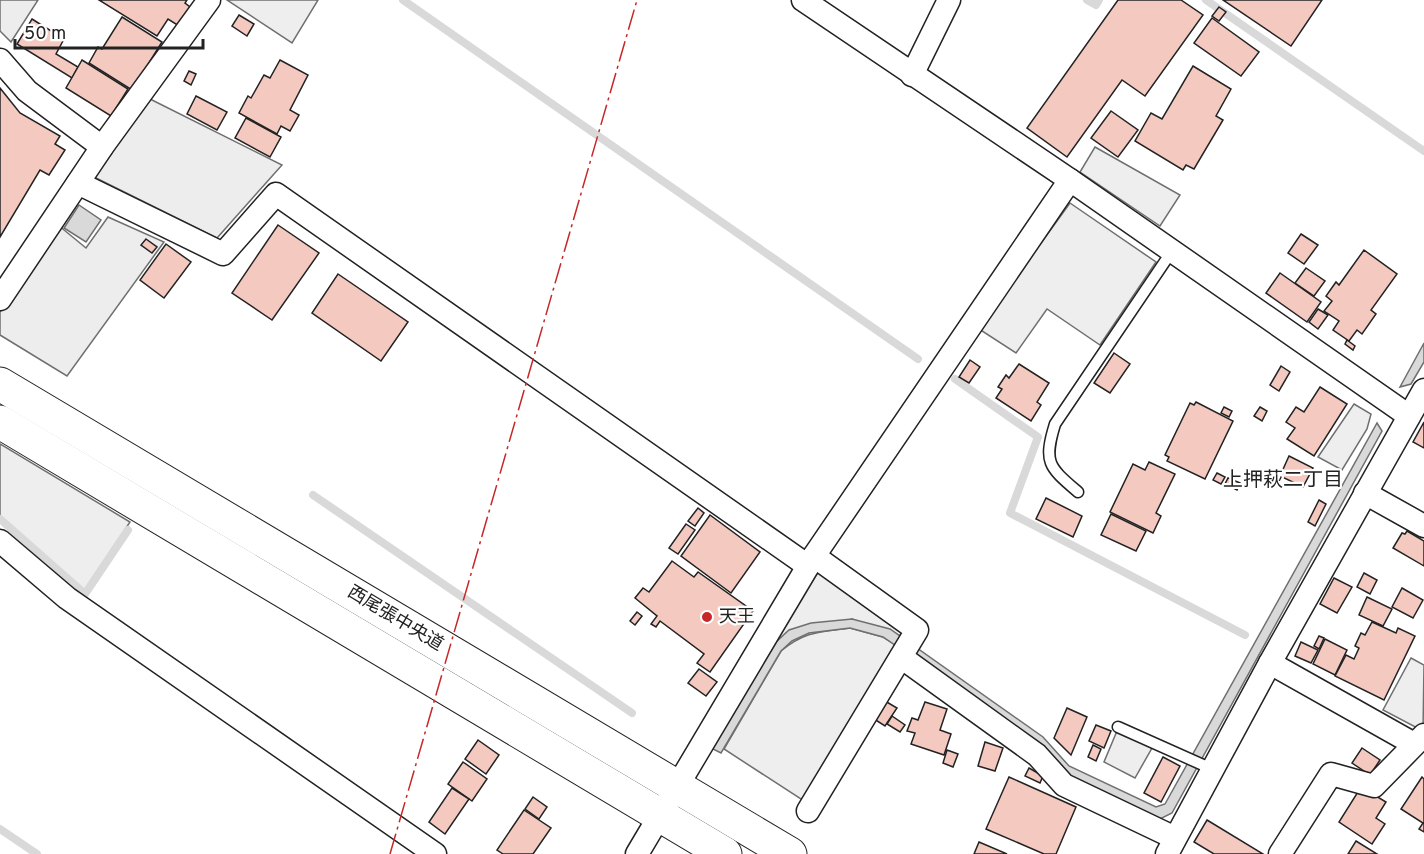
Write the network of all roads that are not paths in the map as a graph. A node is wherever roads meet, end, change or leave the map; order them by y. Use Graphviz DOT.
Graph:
graph roads {
  1 [pos="209,0"];
  2 [pos="803,0"];
  3 [pos="949,0"];
  4 [pos="0,60"];
  5 [pos="912,75"];
  6 [pos="102,147"];
  7 [pos="1070,180"];
  8 [pos="78,183"];
  9 [pos="1172,251"];
  10 [pos="0,299"];
  11 [pos="0,384"];
  12 [pos="1424,390"];
  13 [pos="1409,416"];
  14 [pos="0,422"];
  15 [pos="1078,492"];
  16 [pos="1365,493"];
  17 [pos="1424,526"];
  18 [pos="0,541"];
  19 [pos="811,561"];
  20 [pos="905,650"];
  21 [pos="1270,663"];
  22 [pos="1118,727"];
  23 [pos="1419,740"];
  24 [pos="1207,766"];
  25 [pos="677,788"];
  26 [pos="808,811"];
  27 [pos="660,816"];
  28 [pos="1171,846"];
  29 [pos="435,854"];
  30 [pos="637,854"];
  31 [pos="725,854"];
  32 [pos="790,854"];
  33 [pos="1280,854"];
  1 -- 6 [label="street"];
  2 -- 5 [label="street"];
  3 -- 5 [label="street"];
  4 -- 6 [label="street"];
  5 -- 7 [label="street"];
  6 -- 8 [label="street"];
  7 -- 9 [label="street"];
  7 -- 19 [label="street"];
  8 -- 10 [label="street"];
  8 -- 19 [label="street"];
  9 -- 13 [label="street"];
  9 -- 15 [label="lane"];
  11 -- 25 [label="main road, 西尾張中央道"];
  12 -- 13 [label="street"];
  13 -- 16 [label="street"];
  14 -- 27 [label="main road, 西尾張中央道"];
  16 -- 17 [label="street"];
  16 -- 21 [label="street"];
  18 -- 29 [label="street"];
  19 -- 20 [label="street"];
  19 -- 25 [label="street"];
  20 -- 26 [label="street"];
  20 -- 28 [label="street"];
  21 -- 23 [label="street"];
  21 -- 24 [label="street"];
  22 -- 24 [label="lane"];
  23 -- 33 [label="street"];
  24 -- 28 [label="street"];
  25 -- 27 [label="street"];
  25 -- 32 [label="main road, 西尾張中央道"];
  27 -- 30 [label="street"];
  27 -- 31 [label="main road, 西尾張中央道"];
}
